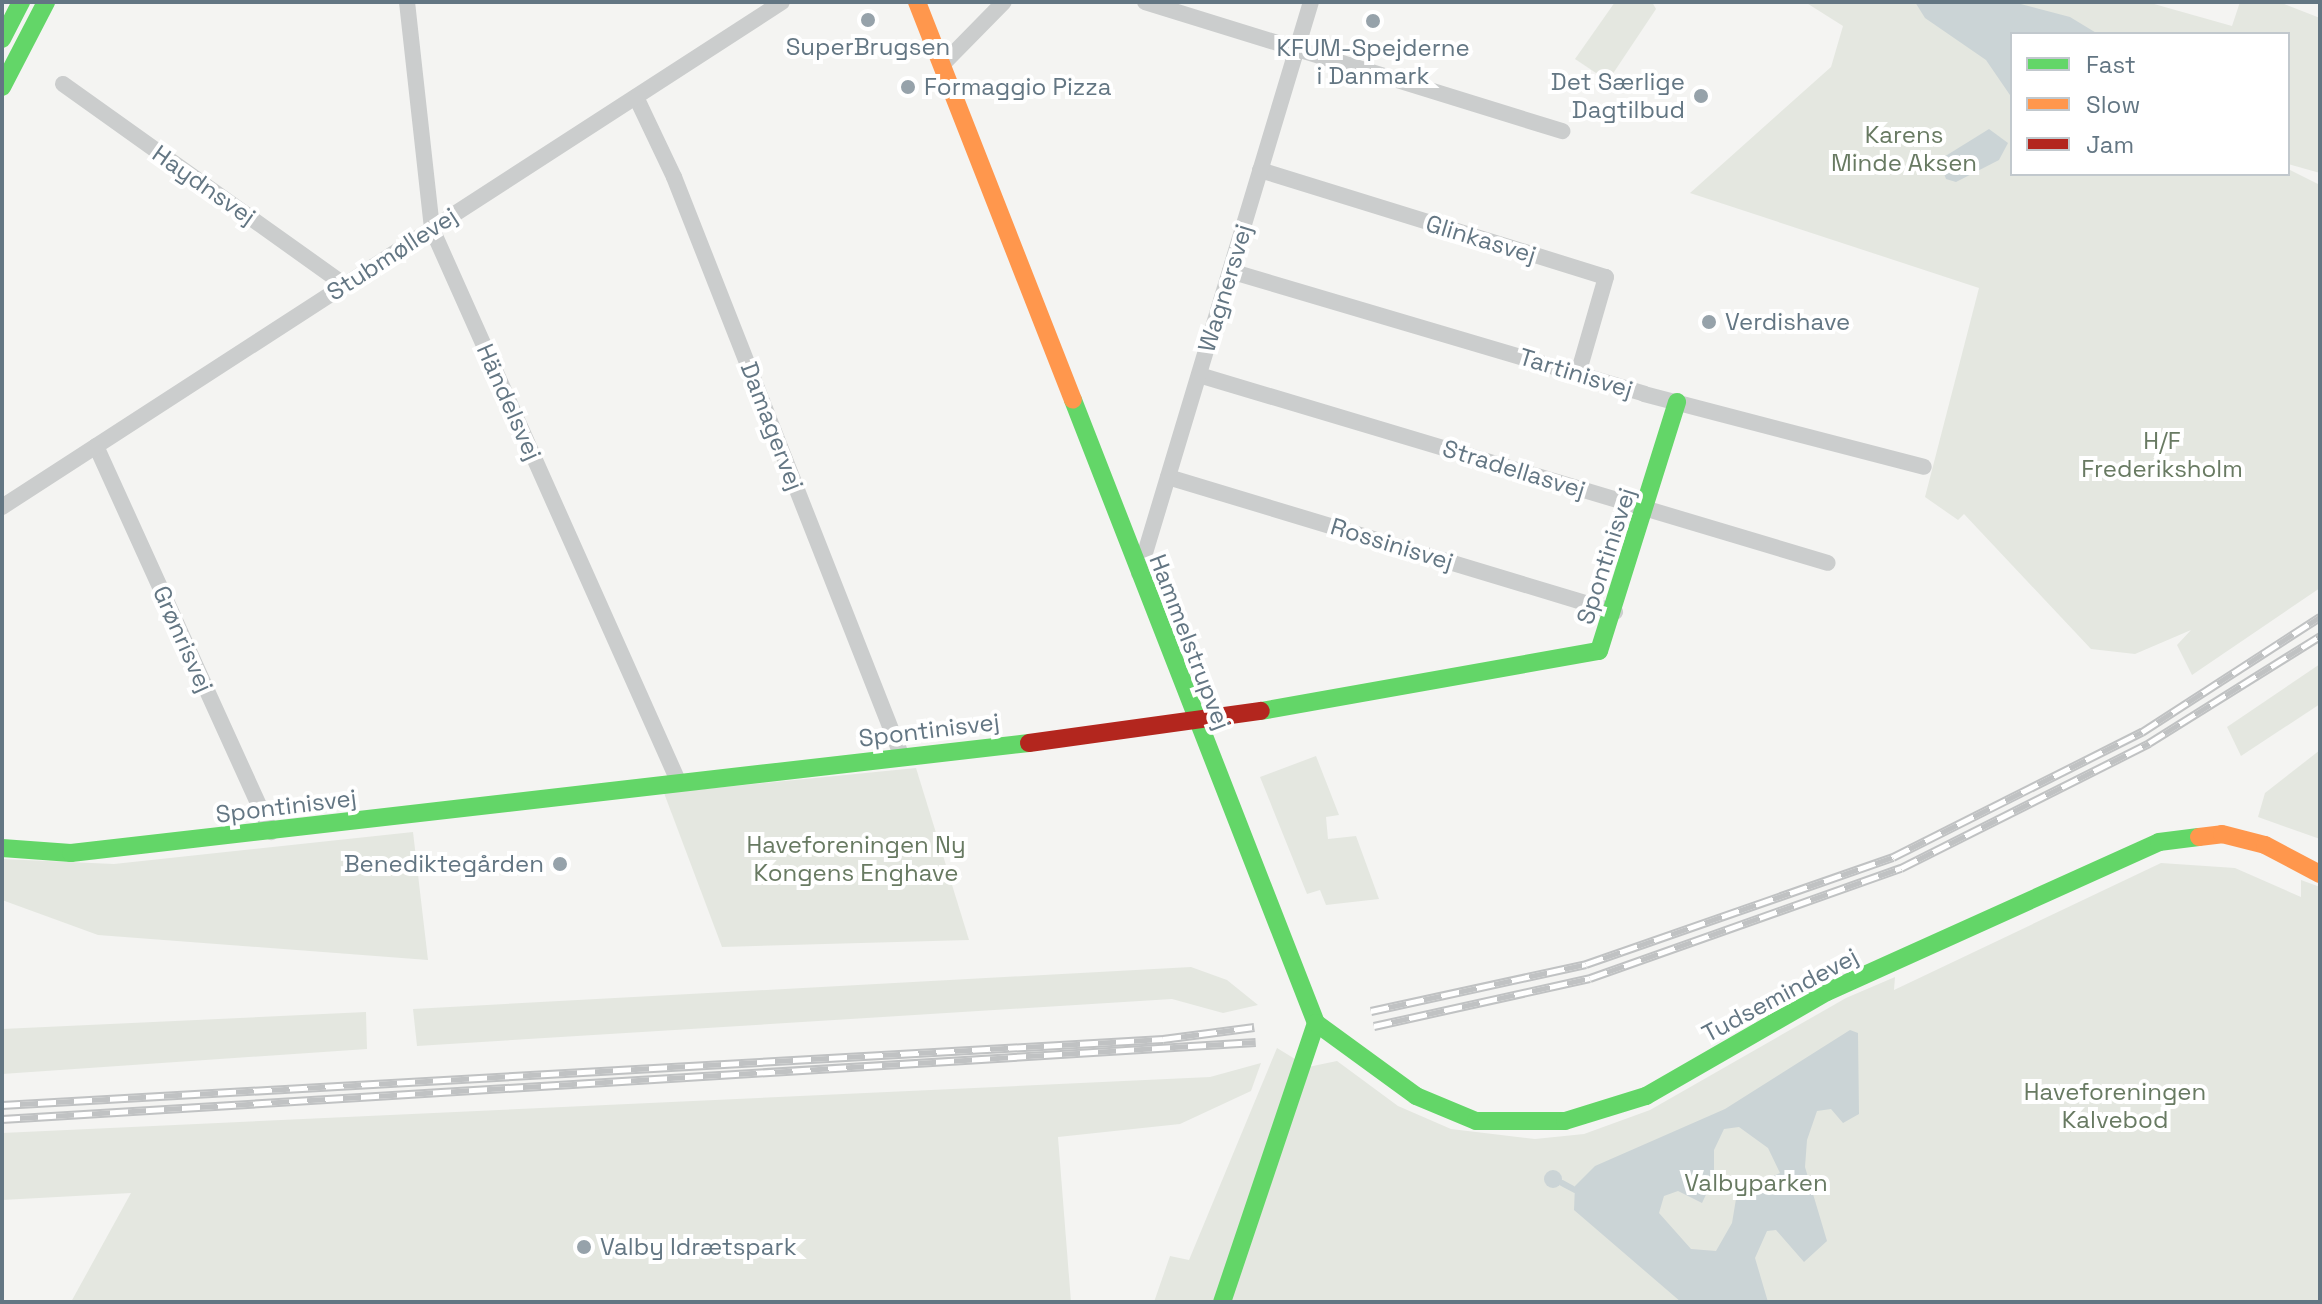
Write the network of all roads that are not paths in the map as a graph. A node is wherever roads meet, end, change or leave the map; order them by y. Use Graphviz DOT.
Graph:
graph roads {
  1 [pos="21,2"];
  2 [pos="46,2"];
  3 [pos="407,2"];
  4 [pos="782,2"];
  5 [pos="917,2"];
  6 [pos="1004,2"];
  7 [pos="1145,2"];
  8 [pos="1311,2"];
  9 [pos="2,39"];
  10 [pos="1297,50"];
  11 [pos="942,65"];
  12 [pos="63,84"];
  13 [pos="2,87"];
  14 [pos="636,97"];
  15 [pos="1563,131"];
  16 [pos="1260,170"];
  17 [pos="432,229"];
  18 [pos="1230,271"];
  19 [pos="345,285"];
  20 [pos="1578,374"];
  21 [pos="1199,375"];
  22 [pos="1677,402"];
  23 [pos="96,446"];
  24 [pos="1924,467"];
  25 [pos="1168,477"];
  26 [pos="2,507"];
  27 [pos="1647,509"];
  28 [pos="1828,563"];
  29 [pos="1139,575"];
  30 [pos="1615,612"];
  31 [pos="1196,723"];
  32 [pos="902,757"];
  33 [pos="679,783"];
  34 [pos="271,832"];
  35 [pos="2,848"];
  36 [pos="2320,874"];
  37 [pos="1316,1023"];
  38 [pos="1222,1302"];
  1 -- 9 [label="street"];
  2 -- 13 [label="street"];
  3 -- 17 [label="street, Händelsvej"];
  4 -- 14 [label="street, Stubmøllevej"];
  5 -- 11 [label="street, Hammelstrupvej"];
  6 -- 11 [label="street"];
  7 -- 10 [label="street"];
  8 -- 10 [label="street, Wagnersvej"];
  10 -- 15 [label="street"];
  10 -- 16 [label="street, Wagnersvej"];
  11 -- 29 [label="street, Hammelstrupvej"];
  12 -- 19 [label="street, Haydnsvej"];
  14 -- 17 [label="street, Stubmøllevej"];
  14 -- 32 [label="street, Damagervej"];
  16 -- 18 [label="street, Wagnersvej"];
  16 -- 20 [label="street, Glinkasvej"];
  17 -- 19 [label="street, Stubmøllevej"];
  17 -- 33 [label="street, Händelsvej"];
  18 -- 20 [label="street, Tartinisvej"];
  18 -- 21 [label="street, Wagnersvej"];
  19 -- 23 [label="street, Stubmøllevej"];
  20 -- 22 [label="street, Tartinisvej"];
  21 -- 25 [label="street, Wagnersvej"];
  21 -- 27 [label="street, Stradellasvej"];
  22 -- 24 [label="street, Tartinisvej"];
  22 -- 27 [label="street, Spontinisvej"];
  23 -- 26 [label="street, Stubmøllevej"];
  23 -- 34 [label="street, Grønrisvej"];
  25 -- 29 [label="street, Wagnersvej"];
  25 -- 30 [label="street, Rossinisvej"];
  27 -- 28 [label="street, Stradellasvej"];
  27 -- 30 [label="street, Spontinisvej"];
  29 -- 31 [label="street, Hammelstrupvej"];
  30 -- 31 [label="street, Spontinisvej"];
  31 -- 32 [label="street, Spontinisvej"];
  31 -- 37 [label="street, Hammelstrupvej"];
  32 -- 33 [label="street, Spontinisvej"];
  33 -- 34 [label="street, Spontinisvej"];
  34 -- 35 [label="street, Spontinisvej"];
  36 -- 37 [label="street, Tudsemindevej"];
  37 -- 38 [label="street"];
}
